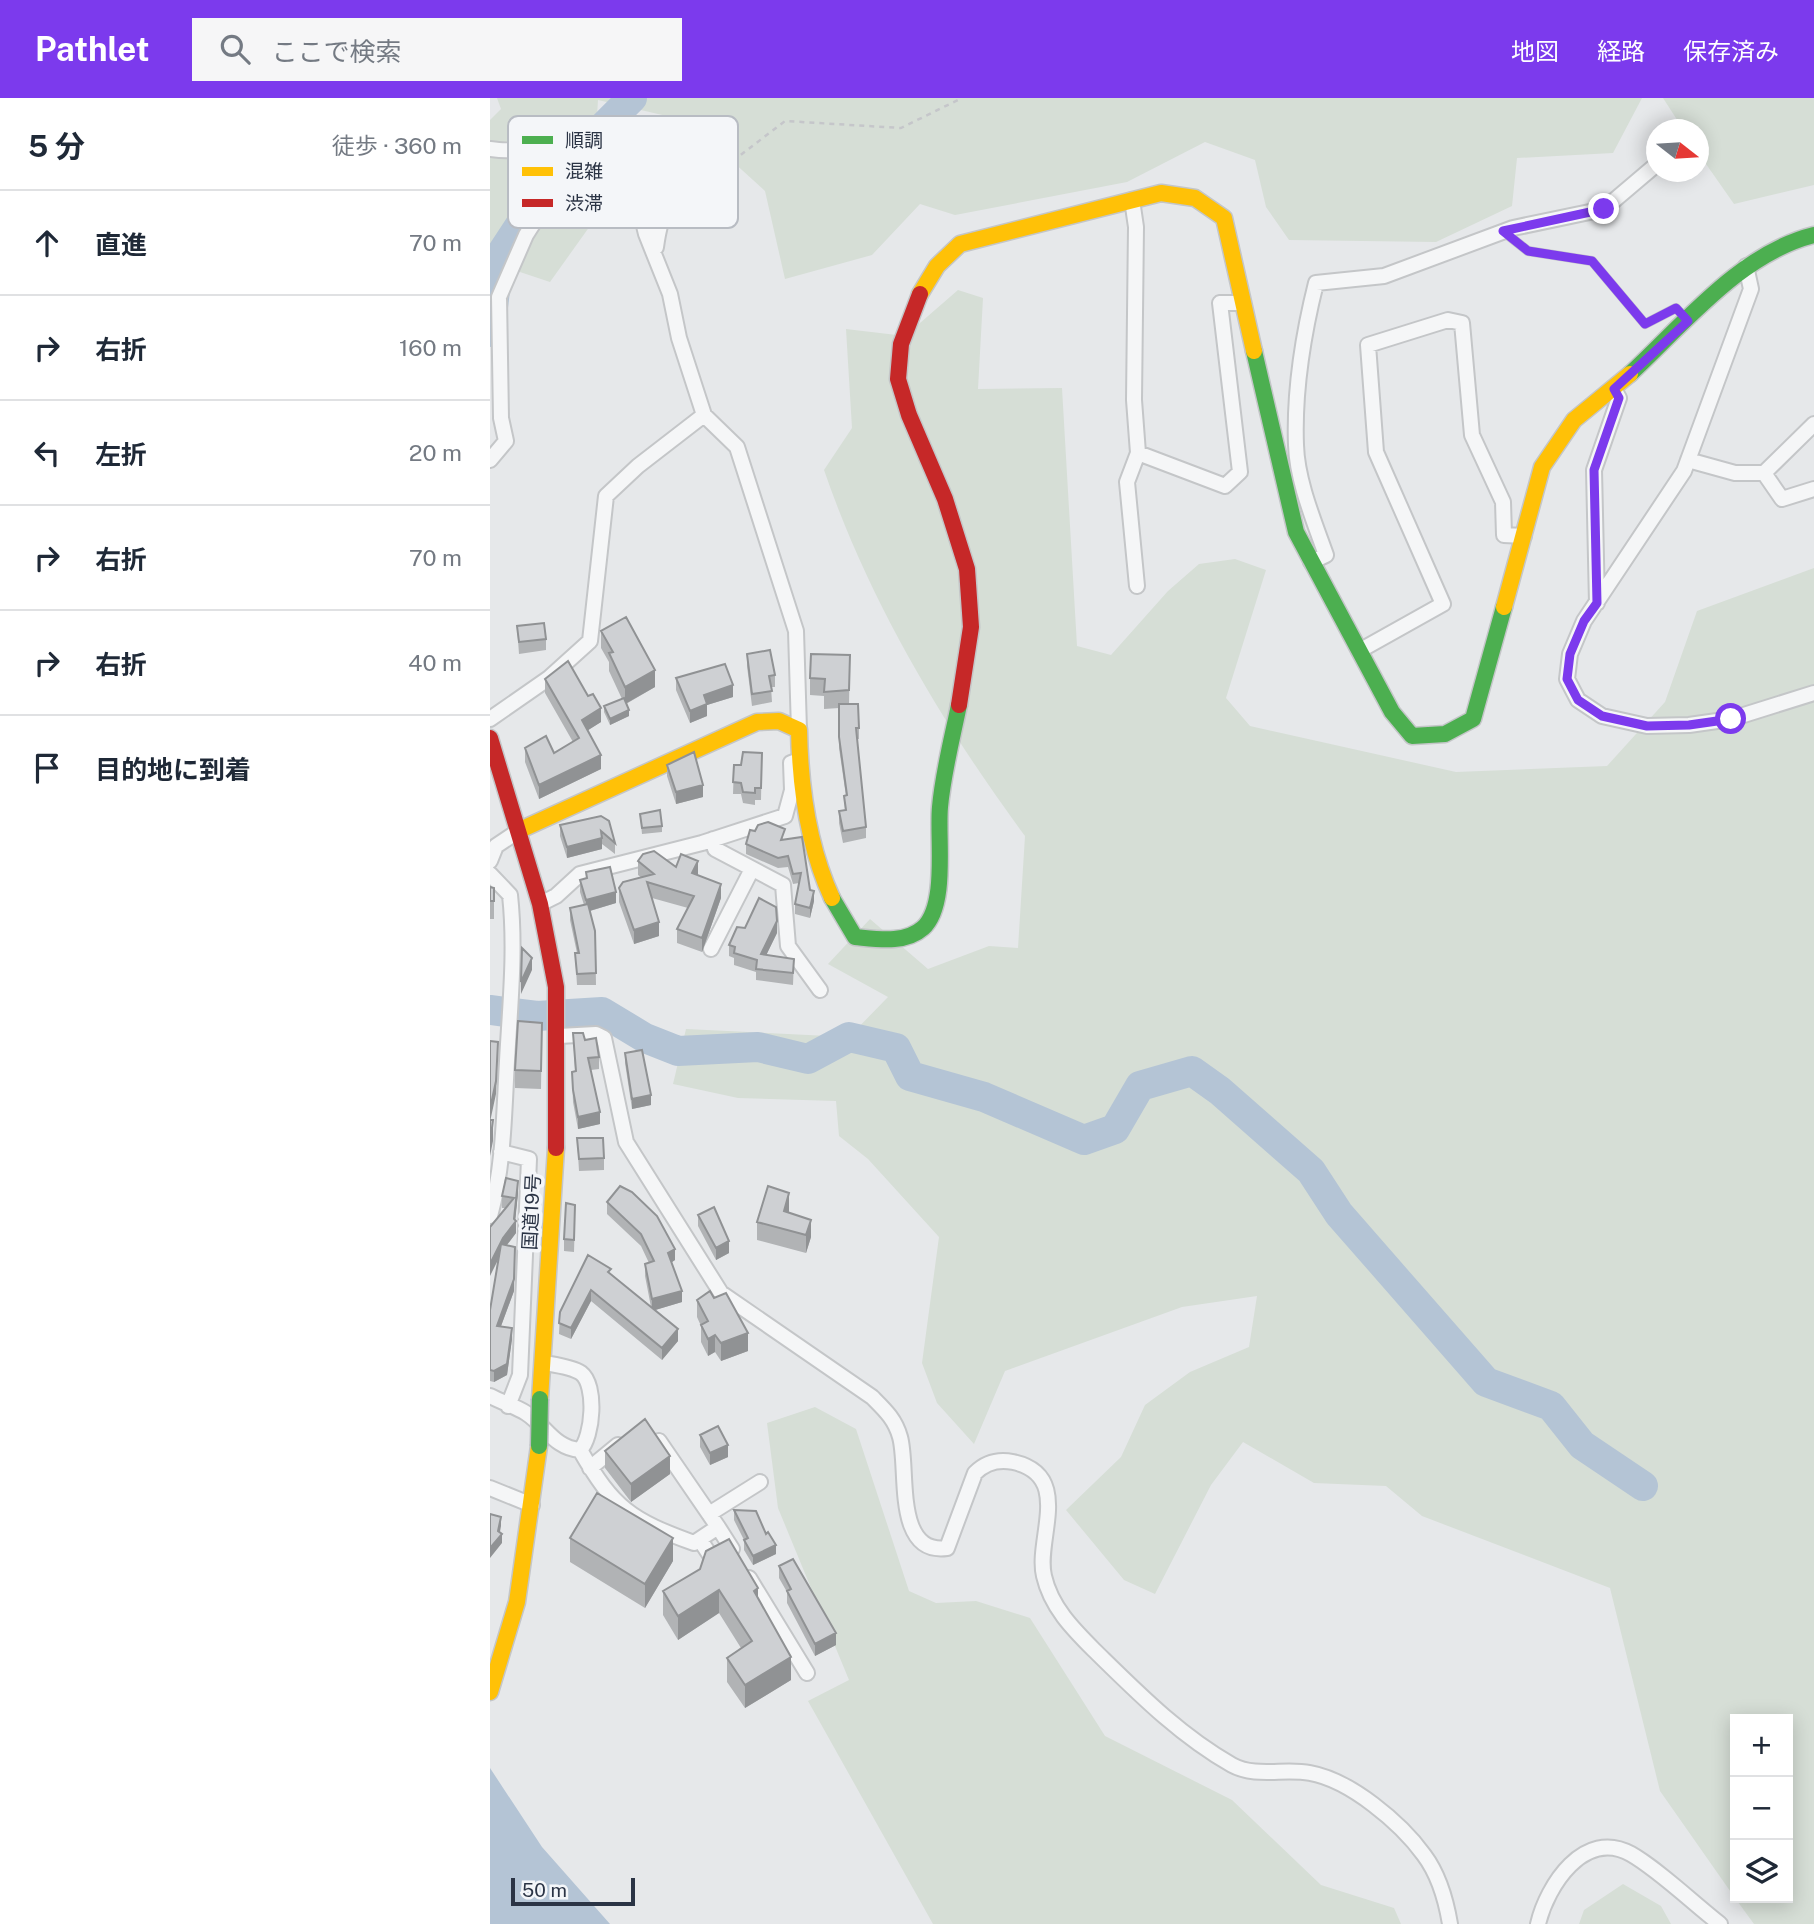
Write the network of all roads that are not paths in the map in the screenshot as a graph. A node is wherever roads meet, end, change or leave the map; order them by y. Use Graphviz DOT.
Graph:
graph roads {
  1 [pos="490,149"];
  2 [pos="508,151"];
  3 [pos="1646,173"];
  4 [pos="1132,200"];
  5 [pos="530,228"];
  6 [pos="646,228"];
  7 [pos="658,228"];
  8 [pos="1503,231"];
  9 [pos="1814,235"];
  10 [pos="652,248"];
  11 [pos="1746,266"];
  12 [pos="1243,303"];
  13 [pos="1688,321"];
  14 [pos="1614,389"];
  15 [pos="704,415"];
  16 [pos="1814,424"];
  17 [pos="1139,453"];
  18 [pos="490,460"];
  19 [pos="1688,460"];
  20 [pos="1764,473"];
  21 [pos="1814,489"];
  22 [pos="1524,536"];
  23 [pos="1311,562"];
  24 [pos="1137,586"];
  25 [pos="1597,603"];
  26 [pos="1360,651"];
  27 [pos="1814,693"];
  28 [pos="490,719"];
  29 [pos="799,730"];
  30 [pos="490,738"];
  31 [pos="799,760"];
  32 [pos="520,830"];
  33 [pos="713,839"];
  34 [pos="490,861"];
  35 [pos="752,869"];
  36 [pos="490,874"];
  37 [pos="540,904"];
  38 [pos="711,949"];
  39 [pos="820,990"];
  40 [pos="559,1031"];
  41 [pos="490,1044"];
  42 [pos="508,1044"];
  43 [pos="501,1152"];
  44 [pos="490,1216"];
  45 [pos="544,1363"];
  46 [pos="490,1396"];
  47 [pos="508,1406"];
  48 [pos="647,1423"];
  49 [pos="628,1438"];
  50 [pos="580,1450"];
  51 [pos="590,1468"];
  52 [pos="760,1482"];
  53 [pos="490,1488"];
  54 [pos="532,1505"];
  55 [pos="709,1514"];
  56 [pos="718,1527"];
  57 [pos="700,1540"];
  58 [pos="732,1549"];
  59 [pos="807,1673"];
  60 [pos="490,1692"];
  61 [pos="1450,1924"];
  62 [pos="1538,1924"];
  63 [pos="1720,1924"];
  1 -- 2 [label="street"];
  3 -- 8 [label="street"];
  4 -- 12 [label="main road"];
  4 -- 17 [label="street"];
  4 -- 31 [label="main road"];
  5 -- 18 [label="street"];
  6 -- 10 [label="street"];
  7 -- 10 [label="street"];
  8 -- 13 [label="lane"];
  8 -- 23 [label="street"];
  9 -- 11 [label="main road"];
  10 -- 15 [label="street"];
  11 -- 13 [label="main road"];
  11 -- 19 [label="street"];
  12 -- 17 [label="street"];
  12 -- 23 [label="main road"];
  13 -- 14 [label="main road"];
  14 -- 22 [label="main road"];
  14 -- 25 [label="street"];
  15 -- 28 [label="street"];
  15 -- 29 [label="street"];
  16 -- 20 [label="street"];
  17 -- 24 [label="street"];
  19 -- 20 [label="street"];
  19 -- 25 [label="street"];
  20 -- 21 [label="street"];
  22 -- 26 [label="main road"];
  22 -- 26 [label="street"];
  23 -- 26 [label="main road"];
  25 -- 27 [label="street"];
  29 -- 31 [label="main road"];
  29 -- 32 [label="main road"];
  30 -- 32 [label="main road, 国道19号"];
  31 -- 33 [label="street"];
  32 -- 34 [label="street"];
  32 -- 37 [label="main road, 国道19号"];
  33 -- 35 [label="street"];
  33 -- 37 [label="street"];
  35 -- 38 [label="street"];
  35 -- 39 [label="street"];
  36 -- 42 [label="street"];
  37 -- 40 [label="main road, 国道19号"];
  40 -- 45 [label="main road, 国道19号"];
  40 -- 61 [label="street"];
  41 -- 42 [label="street"];
  42 -- 43 [label="street"];
  43 -- 44 [label="street"];
  43 -- 47 [label="street"];
  45 -- 50 [label="street"];
  45 -- 54 [label="main road, 国道19号, bridge"];
  46 -- 47 [label="street"];
  47 -- 50 [label="street"];
  48 -- 55 [label="street"];
  49 -- 51 [label="street"];
  50 -- 51 [label="street"];
  51 -- 57 [label="street"];
  52 -- 55 [label="street"];
  53 -- 54 [label="street"];
  54 -- 60 [label="main road, 国道19号"];
  55 -- 56 [label="street"];
  56 -- 57 [label="street"];
  56 -- 58 [label="street"];
  57 -- 58 [label="street"];
  58 -- 59 [label="street"];
  62 -- 63 [label="street"];
}
